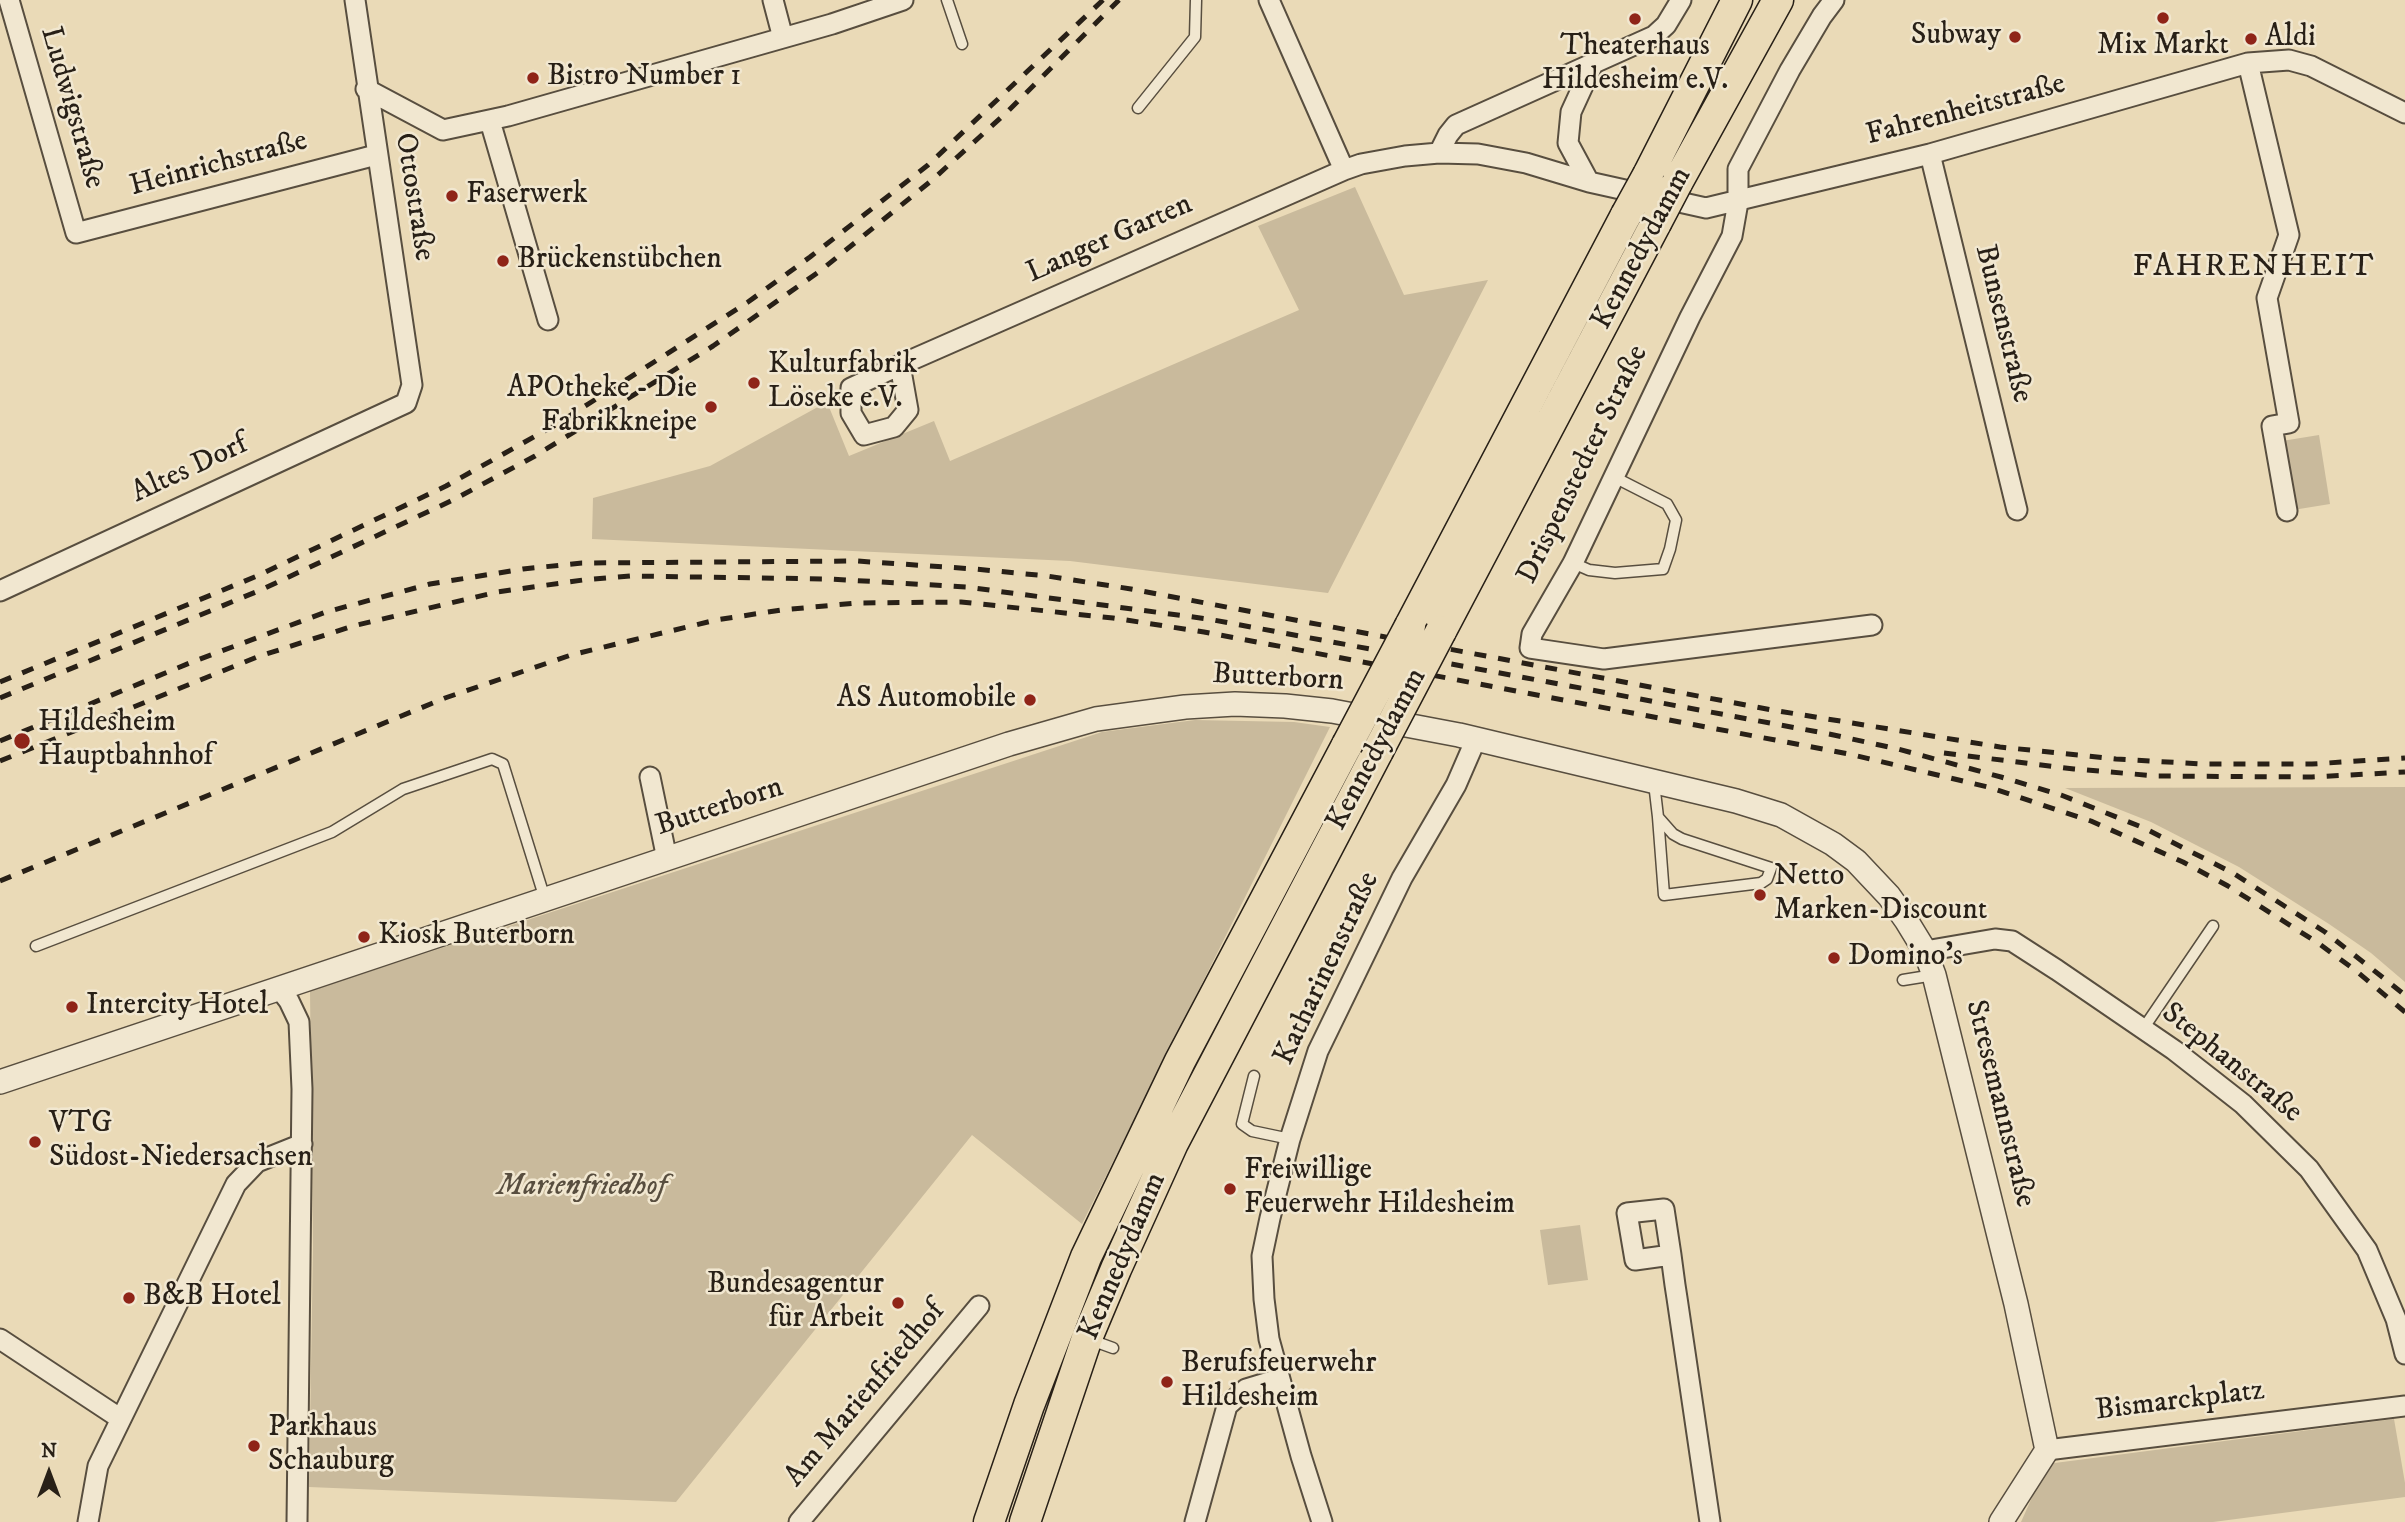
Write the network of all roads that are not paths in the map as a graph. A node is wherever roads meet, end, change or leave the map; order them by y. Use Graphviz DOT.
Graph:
graph roads {
  1 [pos="9,0"];
  2 [pos="355,0"];
  3 [pos="773,0"];
  4 [pos="903,0"];
  5 [pos="947,0"];
  6 [pos="1196,0"];
  7 [pos="1269,0"];
  8 [pos="1681,0"];
  9 [pos="1738,0"];
  10 [pos="1778,0"];
  11 [pos="1834,0"];
  12 [pos="783,37"];
  13 [pos="962,44"];
  14 [pos="2248,63"];
  15 [pos="1593,64"];
  16 [pos="366,89"];
  17 [pos="1138,108"];
  18 [pos="2405,113"];
  19 [pos="490,121"];
  20 [pos="1438,153"];
  21 [pos="1930,154"];
  22 [pos="376,155"];
  23 [pos="1344,170"];
  24 [pos="1589,182"];
  25 [pos="1738,202"];
  26 [pos="76,233"];
  27 [pos="548,320"];
  28 [pos="900,365"];
  29 [pos="406,403"];
  30 [pos="1614,477"];
  31 [pos="2017,509"];
  32 [pos="2287,511"];
  33 [pos="1573,564"];
  34 [pos="0,591"];
  35 [pos="1872,625"];
  36 [pos="1476,739"];
  37 [pos="650,778"];
  38 [pos="1654,782"];
  39 [pos="1658,817"];
  40 [pos="667,859"];
  41 [pos="545,899"];
  42 [pos="2213,926"];
  43 [pos="36,946"];
  44 [pos="1925,951"];
  45 [pos="1934,975"];
  46 [pos="1903,980"];
  47 [pos="279,988"];
  48 [pos="2143,1029"];
  49 [pos="1254,1076"];
  50 [pos="0,1082"];
  51 [pos="1290,1139"];
  52 [pos="302,1144"];
  53 [pos="1671,1255"];
  54 [pos="979,1306"];
  55 [pos="1081,1336"];
  56 [pos="0,1339"];
  57 [pos="2405,1353"];
  58 [pos="1279,1379"];
  59 [pos="2405,1406"];
  60 [pos="121,1419"];
  61 [pos="2047,1450"];
  62 [pos="88,1522"];
  63 [pos="297,1522"];
  64 [pos="799,1522"];
  65 [pos="989,1522"];
  66 [pos="1025,1522"];
  67 [pos="1195,1522"];
  68 [pos="1322,1522"];
  69 [pos="1710,1522"];
  70 [pos="2001,1522"];
  1 -- 26 [label="street, Ludwigstraße"];
  2 -- 16 [label="street, Ottostraße"];
  3 -- 12 [label="street"];
  4 -- 12 [label="street"];
  5 -- 13 [label="lane"];
  6 -- 17 [label="lane"];
  7 -- 23 [label="street"];
  8 -- 15 [label="street"];
  9 -- 55 [label="main road, Kennedydamm, bridge"];
  10 -- 55 [label="main road, Kennedydamm, bridge"];
  11 -- 25 [label="street, Drispenstedter Straße"];
  12 -- 19 [label="street"];
  14 -- 18 [label="street, Fahrenheitstraße"];
  14 -- 21 [label="street, Fahrenheitstraße"];
  14 -- 32 [label="street"];
  15 -- 20 [label="street"];
  15 -- 24 [label="street"];
  16 -- 19 [label="street"];
  16 -- 22 [label="street, Ottostraße"];
  19 -- 27 [label="street"];
  20 -- 23 [label="street, Langer Garten"];
  20 -- 24 [label="street, Langer Garten"];
  21 -- 25 [label="street, Fahrenheitstraße"];
  21 -- 31 [label="street, Bunsenstraße"];
  22 -- 26 [label="street, Heinrichstraße"];
  22 -- 29 [label="street, Ottostraße"];
  23 -- 28 [label="street, Langer Garten"];
  24 -- 25 [label="street, Langer Garten"];
  25 -- 30 [label="street, Drispenstedter Straße"];
  29 -- 34 [label="street, Altes Dorf"];
  30 -- 33 [label="street, Drispenstedter Straße"];
  30 -- 33 [label="lane"];
  33 -- 35 [label="street, Drispenstedter Straße"];
  36 -- 38 [label="street, Stresemannstraße"];
  36 -- 40 [label="street, Butterborn"];
  36 -- 51 [label="street, Katharinenstraße"];
  37 -- 40 [label="street"];
  38 -- 39 [label="lane"];
  38 -- 44 [label="street, Stresemannstraße"];
  39 -- 39 [label="lane"];
  40 -- 41 [label="street, Butterborn"];
  41 -- 43 [label="lane"];
  41 -- 47 [label="street, Butterborn"];
  42 -- 48 [label="lane"];
  44 -- 45 [label="street, Stresemannstraße"];
  44 -- 48 [label="street, Stephanstraße"];
  45 -- 46 [label="lane"];
  45 -- 61 [label="street, Stresemannstraße"];
  47 -- 50 [label="street, Butterborn"];
  47 -- 52 [label="street"];
  48 -- 57 [label="street, Stephanstraße"];
  49 -- 51 [label="lane"];
  51 -- 58 [label="street, Katharinenstraße"];
  52 -- 60 [label="street"];
  52 -- 63 [label="street"];
  53 -- 69 [label="street"];
  54 -- 64 [label="street, Am Marienfriedhof"];
  55 -- 65 [label="main road, Kennedydamm"];
  55 -- 66 [label="main road, Kennedydamm"];
  56 -- 60 [label="street"];
  58 -- 67 [label="street"];
  58 -- 68 [label="street, Katharinenstraße"];
  59 -- 61 [label="street, Bismarckplatz"];
  60 -- 62 [label="street"];
  61 -- 70 [label="street"];
}
